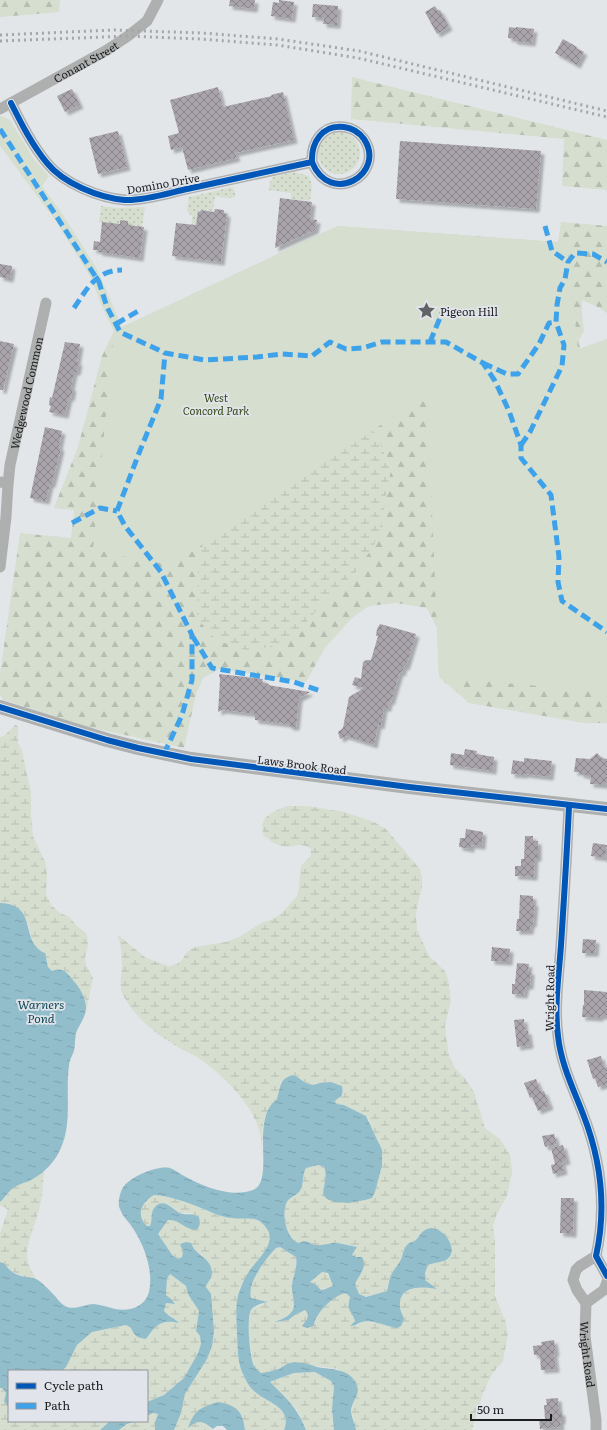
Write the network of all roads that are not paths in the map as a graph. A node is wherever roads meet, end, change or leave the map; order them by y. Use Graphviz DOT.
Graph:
graph roads {
  1 [pos="158,0"];
  2 [pos="11,103"];
  3 [pos="0,109"];
  4 [pos="312,162"];
  5 [pos="46,303"];
  6 [pos="4,483"];
  7 [pos="0,567"];
  8 [pos="0,707"];
  9 [pos="569,806"];
  10 [pos="607,809"];
  11 [pos="596,1256"];
  12 [pos="607,1276"];
  13 [pos="607,1282"];
  14 [pos="586,1303"];
  15 [pos="596,1430"];
  1 -- 2 [label="street, Conant Street"];
  2 -- 3 [label="street, Conant Street"];
  2 -- 4 [label="street, Domino Drive"];
  4 -- 4 [label="street"];
  5 -- 6 [label="street, Wedgewood Common"];
  6 -- 7 [label="street, Wedgewood Common"];
  8 -- 9 [label="street, Laws Brook Road"];
  9 -- 10 [label="street, Laws Brook Road"];
  9 -- 11 [label="street, Wright Road"];
  11 -- 12 [label="street"];
  11 -- 14 [label="street"];
  13 -- 14 [label="street"];
  14 -- 15 [label="street, Wright Road"];
}
